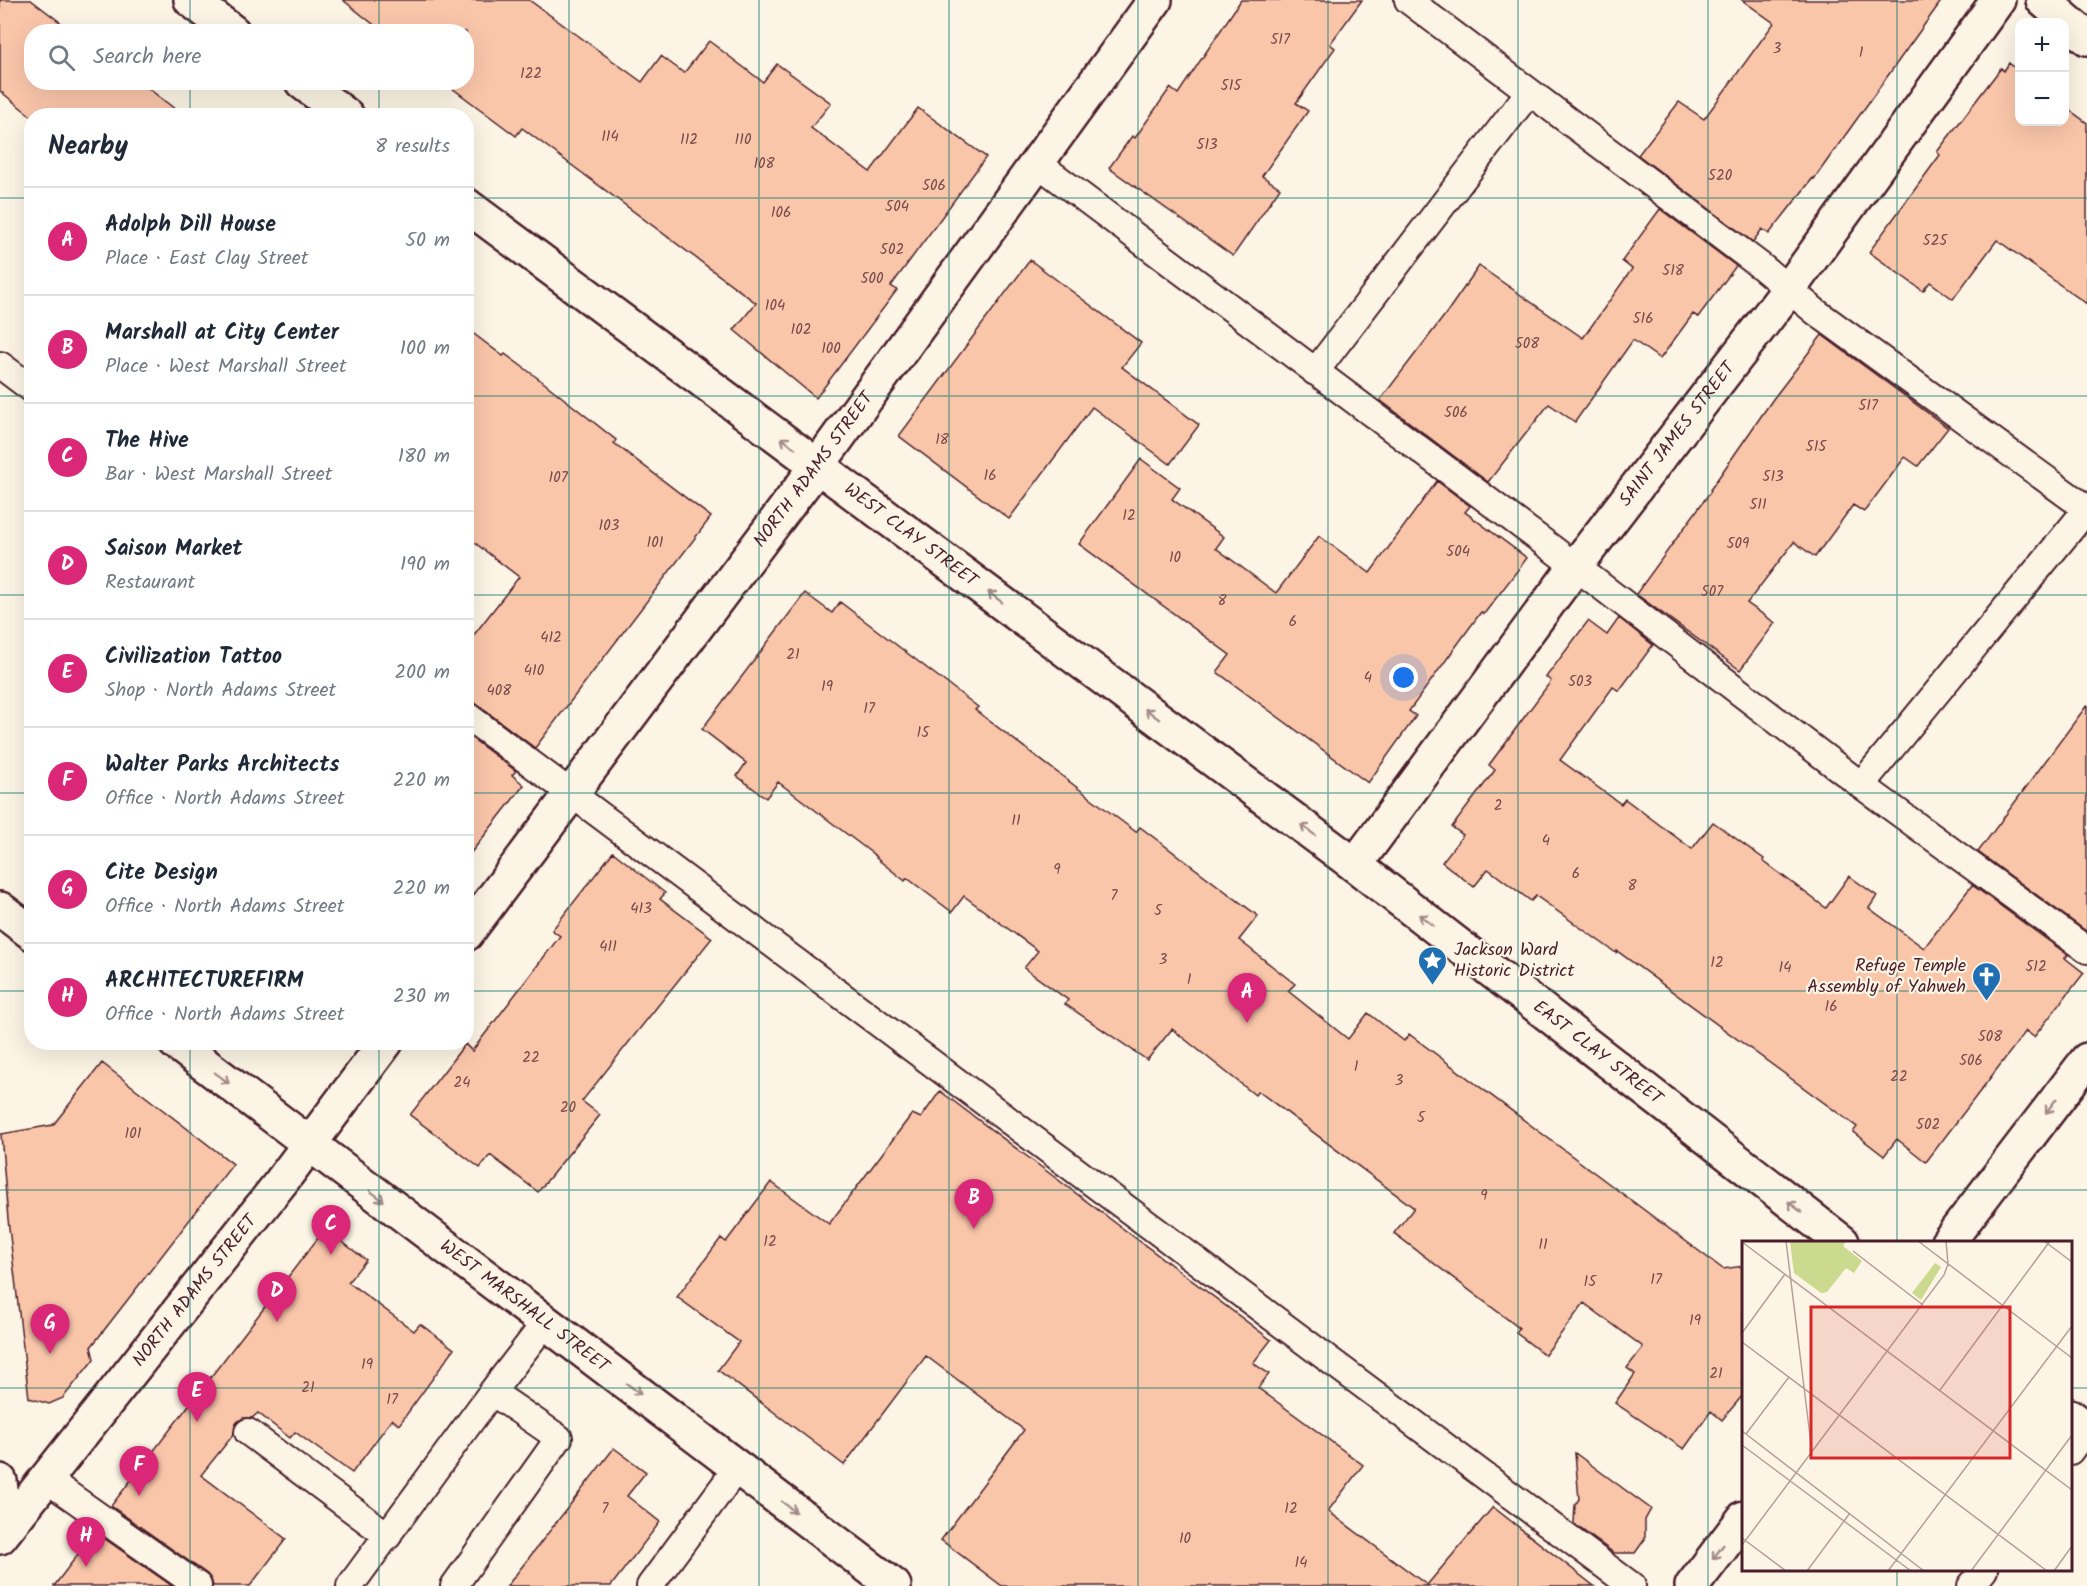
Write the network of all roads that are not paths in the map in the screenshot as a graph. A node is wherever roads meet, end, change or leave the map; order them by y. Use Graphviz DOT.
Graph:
graph roads {
  1 [pos="191,0"];
  2 [pos="1155,0"];
  3 [pos="1408,0"];
  4 [pos="1998,0"];
  5 [pos="2043,0"];
  6 [pos="222,24"];
  7 [pos="2087,38"];
  8 [pos="312,90"];
  9 [pos="1529,92"];
  10 [pos="336,108"];
  11 [pos="1036,162"];
  12 [pos="474,211"];
  13 [pos="1789,289"];
  14 [pos="0,365"];
  15 [pos="1316,372"];
  16 [pos="24,383"];
  17 [pos="818,465"];
  18 [pos="2087,509"];
  19 [pos="1575,567"];
  20 [pos="474,721"];
  21 [pos="1861,785"];
  22 [pos="571,792"];
  23 [pos="1355,865"];
  24 [pos="0,909"];
  25 [pos="474,923"];
  26 [pos="24,927"];
  27 [pos="2087,950"];
  28 [pos="185,1050"];
  29 [pos="380,1050"];
  30 [pos="2087,1060"];
  31 [pos="310,1145"];
  32 [pos="1841,1241"];
  33 [pos="1949,1241"];
  34 [pos="545,1323"];
  35 [pos="492,1392"];
  36 [pos="2072,1418"];
  37 [pos="2087,1429"];
  38 [pos="248,1432"];
  39 [pos="2072,1448"];
  40 [pos="737,1468"];
  41 [pos="46,1479"];
  42 [pos="0,1481"];
  43 [pos="1742,1519"];
  44 [pos="3,1534"];
  45 [pos="388,1536"];
  46 [pos="1982,1571"];
  47 [pos="883,1578"];
  48 [pos="198,1586"];
  49 [pos="350,1586"];
  50 [pos="454,1586"];
  51 [pos="650,1586"];
  52 [pos="1632,1586"];
  53 [pos="1692,1586"];
  54 [pos="1971,1586"];
  1 -- 6 [label="street"];
  2 -- 11 [label="street, NORTH ADAMS STREET"];
  3 -- 9 [label="lane"];
  4 -- 13 [label="street, SAINT JAMES STREET"];
  5 -- 7 [label="street"];
  8 -- 10 [label="street"];
  9 -- 13 [label="lane"];
  9 -- 15 [label="lane"];
  11 -- 15 [label="lane"];
  11 -- 17 [label="street, NORTH ADAMS STREET"];
  17 -- 12 [label="street, WEST CLAY STREET, one-way"];
  13 -- 18 [label="lane"];
  13 -- 19 [label="street, SAINT JAMES STREET"];
  14 -- 16 [label="lane"];
  15 -- 19 [label="lane"];
  17 -- 22 [label="street, NORTH ADAMS STREET"];
  23 -- 17 [label="street, WEST CLAY STREET, one-way"];
  18 -- 21 [label="lane"];
  19 -- 21 [label="lane"];
  19 -- 23 [label="street, SAINT JAMES STREET"];
  20 -- 22 [label="lane"];
  21 -- 27 [label="lane"];
  22 -- 25 [label="street, NORTH ADAMS STREET"];
  22 -- 52 [label="lane"];
  32 -- 23 [label="street, EAST CLAY STREET, one-way"];
  24 -- 26 [label="street"];
  28 -- 31 [label="street, WEST MARSHALL STREET, one-way"];
  29 -- 31 [label="street, NORTH ADAMS STREET"];
  30 -- 33 [label="street, one-way"];
  31 -- 34 [label="street, WEST MARSHALL STREET, one-way"];
  31 -- 41 [label="street, NORTH ADAMS STREET"];
  34 -- 35 [label="lane"];
  34 -- 40 [label="street, WEST MARSHALL STREET, one-way"];
  35 -- 45 [label="lane"];
  35 -- 50 [label="lane"];
  36 -- 37 [label="street"];
  37 -- 39 [label="lane"];
  38 -- 45 [label="lane"];
  40 -- 47 [label="street, WEST MARSHALL STREET, one-way"];
  40 -- 51 [label="lane"];
  41 -- 44 [label="street, NORTH ADAMS STREET"];
  41 -- 48 [label="lane"];
  42 -- 44 [label="street"];
  43 -- 53 [label="street, one-way"];
  45 -- 49 [label="lane"];
  46 -- 54 [label="lane"];
}
